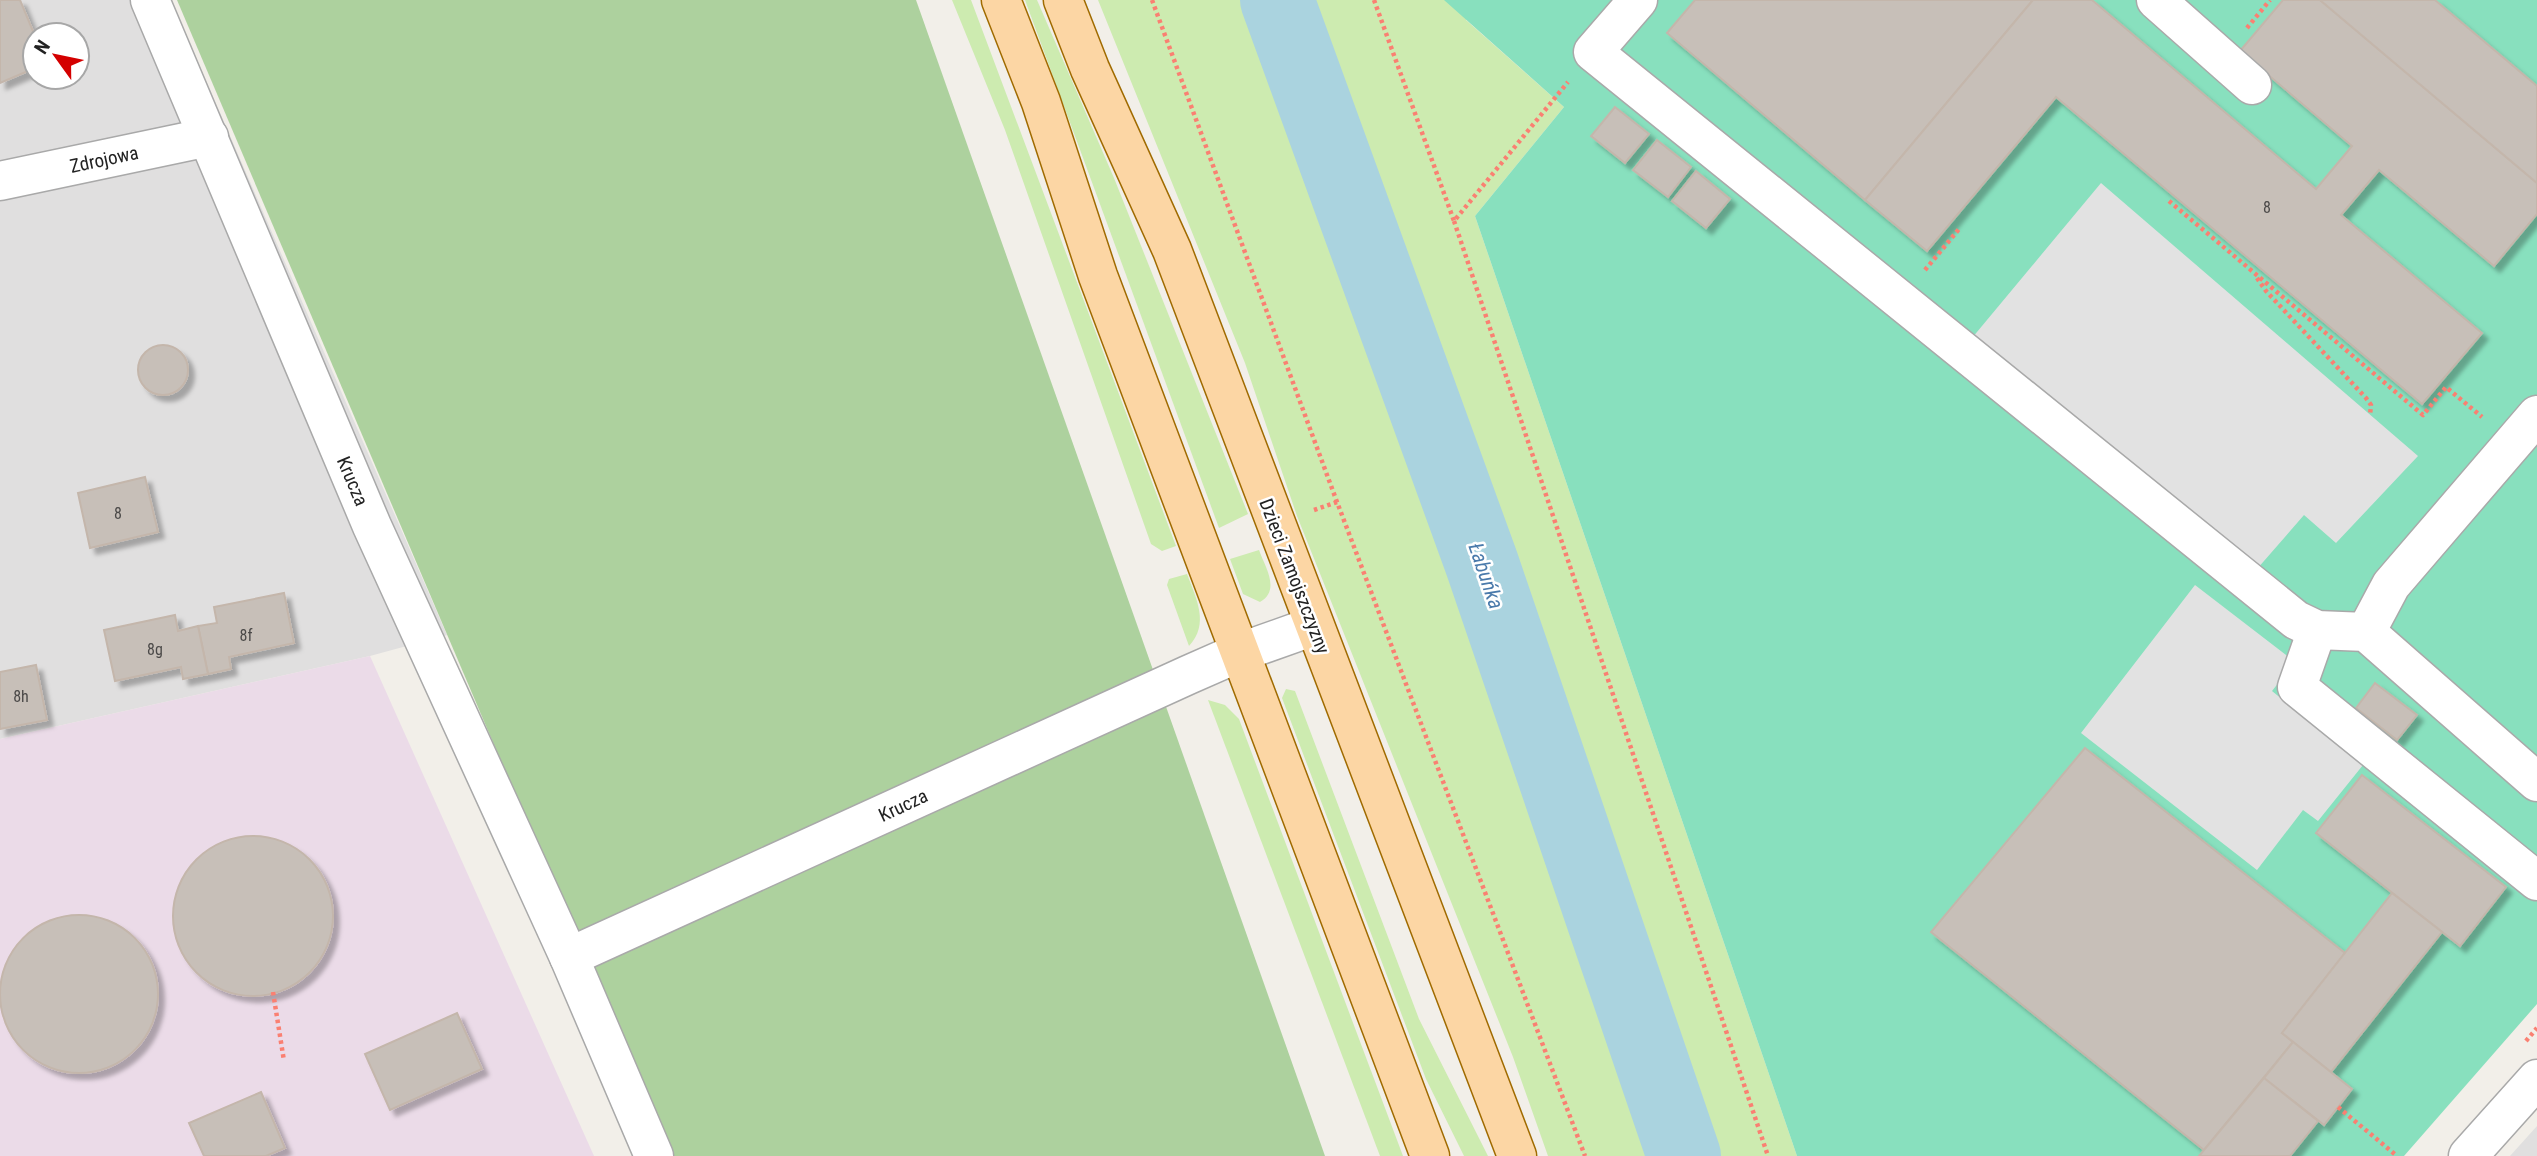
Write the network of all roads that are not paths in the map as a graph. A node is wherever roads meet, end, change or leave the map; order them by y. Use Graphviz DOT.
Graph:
graph roads {
  1 [pos="150,0"];
  2 [pos="1001,0"];
  3 [pos="1063,0"];
  4 [pos="1638,0"];
  5 [pos="2157,0"];
  6 [pos="2252,85"];
  7 [pos="209,138"];
  8 [pos="0,181"];
  9 [pos="2537,415"];
  10 [pos="1314,626"];
  11 [pos="2317,630"];
  12 [pos="2365,632"];
  13 [pos="1238,653"];
  14 [pos="2537,782"];
  15 [pos="2537,881"];
  16 [pos="569,957"];
  17 [pos="2537,1079"];
  18 [pos="654,1156"];
  19 [pos="1430,1156"];
  20 [pos="1517,1156"];
  21 [pos="2468,1156"];
  1 -- 7 [label="street, Krucza"];
  2 -- 13 [label="main road"];
  3 -- 10 [label="main road, Dzieci Zamojszczyzny"];
  4 -- 11 [label="street"];
  5 -- 6 [label="street"];
  7 -- 8 [label="street, Zdrojowa"];
  7 -- 16 [label="street, Krucza"];
  9 -- 12 [label="street"];
  10 -- 13 [label="street, Krucza"];
  10 -- 20 [label="main road, Dzieci Zamojszczyzny"];
  11 -- 12 [label="street"];
  11 -- 15 [label="street"];
  12 -- 14 [label="street"];
  13 -- 16 [label="street, Krucza"];
  13 -- 19 [label="main road"];
  16 -- 18 [label="street, Krucza"];
  17 -- 21 [label="street"];
}
